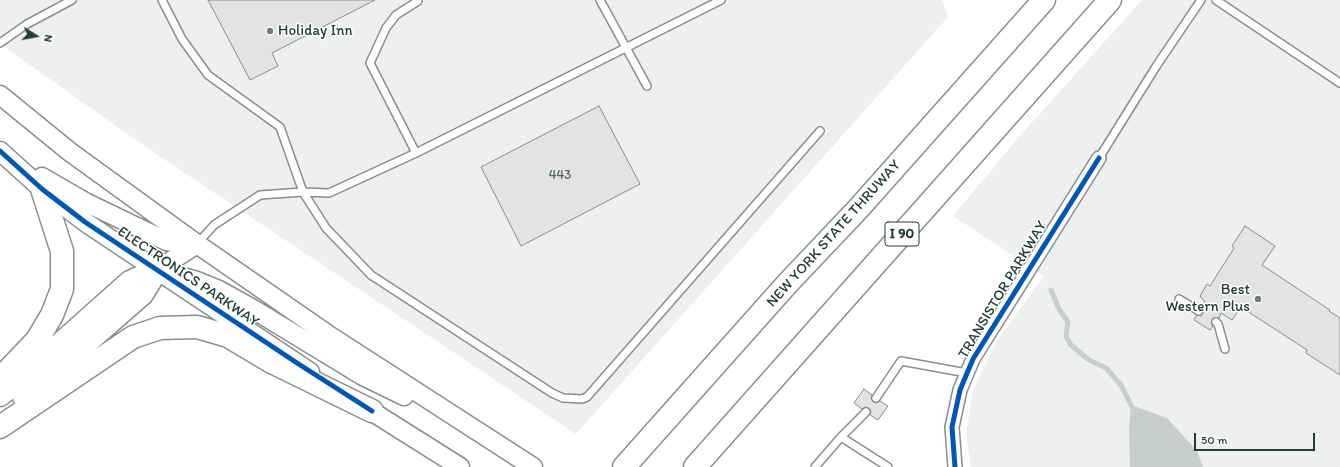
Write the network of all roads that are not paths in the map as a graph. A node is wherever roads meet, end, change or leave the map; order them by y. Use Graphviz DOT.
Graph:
graph roads {
  1 [pos="72,0"];
  2 [pos="162,0"];
  3 [pos="600,0"];
  4 [pos="721,0"];
  5 [pos="1044,0"];
  6 [pos="1110,0"];
  7 [pos="1201,0"];
  8 [pos="1216,0"];
  9 [pos="418,1"];
  10 [pos="0,43"];
  11 [pos="626,48"];
  12 [pos="1340,83"];
  13 [pos="647,86"];
  14 [pos="0,95"];
  15 [pos="820,131"];
  16 [pos="416,153"];
  17 [pos="6,156"];
  18 [pos="1098,158"];
  19 [pos="42,189"];
  20 [pos="303,192"];
  21 [pos="197,244"];
  22 [pos="157,270"];
  23 [pos="1178,299"];
  24 [pos="1199,311"];
  25 [pos="1216,322"];
  26 [pos="1225,349"];
  27 [pos="967,373"];
  28 [pos="0,379"];
  29 [pos="0,395"];
  30 [pos="876,398"];
  31 [pos="372,411"];
  32 [pos="866,412"];
  33 [pos="0,418"];
  34 [pos="0,427"];
  35 [pos="472,428"];
  36 [pos="842,437"];
  37 [pos="460,467"];
  38 [pos="533,467"];
  39 [pos="624,467"];
  40 [pos="695,467"];
  41 [pos="815,467"];
  42 [pos="888,467"];
  43 [pos="955,467"];
  1 -- 10 [label="lane"];
  2 -- 20 [label="lane"];
  3 -- 11 [label="lane"];
  4 -- 11 [label="lane"];
  5 -- 39 [label="highway, NEW YORK STATE THRUWAY"];
  6 -- 40 [label="highway, I 90"];
  7 -- 18 [label="lane, TRANSISTOR PARKWAY"];
  8 -- 12 [label="lane"];
  9 -- 16 [label="lane"];
  11 -- 13 [label="lane"];
  11 -- 16 [label="lane"];
  14 -- 21 [label="main road, ELECTRONICS PARKWAY"];
  15 -- 20 [label="lane"];
  16 -- 20 [label="lane"];
  17 -- 19 [label="main road, ELECTRONICS PARKWAY"];
  17 -- 21 [label="main road"];
  18 -- 27 [label="street, TRANSISTOR PARKWAY"];
  19 -- 22 [label="main road, ELECTRONICS PARKWAY"];
  19 -- 28 [label="highway"];
  20 -- 21 [label="lane"];
  21 -- 22 [label="main road"];
  21 -- 35 [label="main road, ELECTRONICS PARKWAY"];
  22 -- 29 [label="highway"];
  22 -- 31 [label="main road, ELECTRONICS PARKWAY"];
  22 -- 33 [label="highway"];
  22 -- 35 [label="main road"];
  23 -- 24 [label="lane"];
  25 -- 26 [label="lane"];
  27 -- 30 [label="lane"];
  27 -- 43 [label="street, TRANSISTOR PARKWAY"];
  31 -- 34 [label="highway"];
  31 -- 37 [label="main road, ELECTRONICS PARKWAY"];
  32 -- 36 [label="lane"];
  35 -- 38 [label="main road, ELECTRONICS PARKWAY"];
  36 -- 41 [label="lane"];
  36 -- 42 [label="lane"];
}
